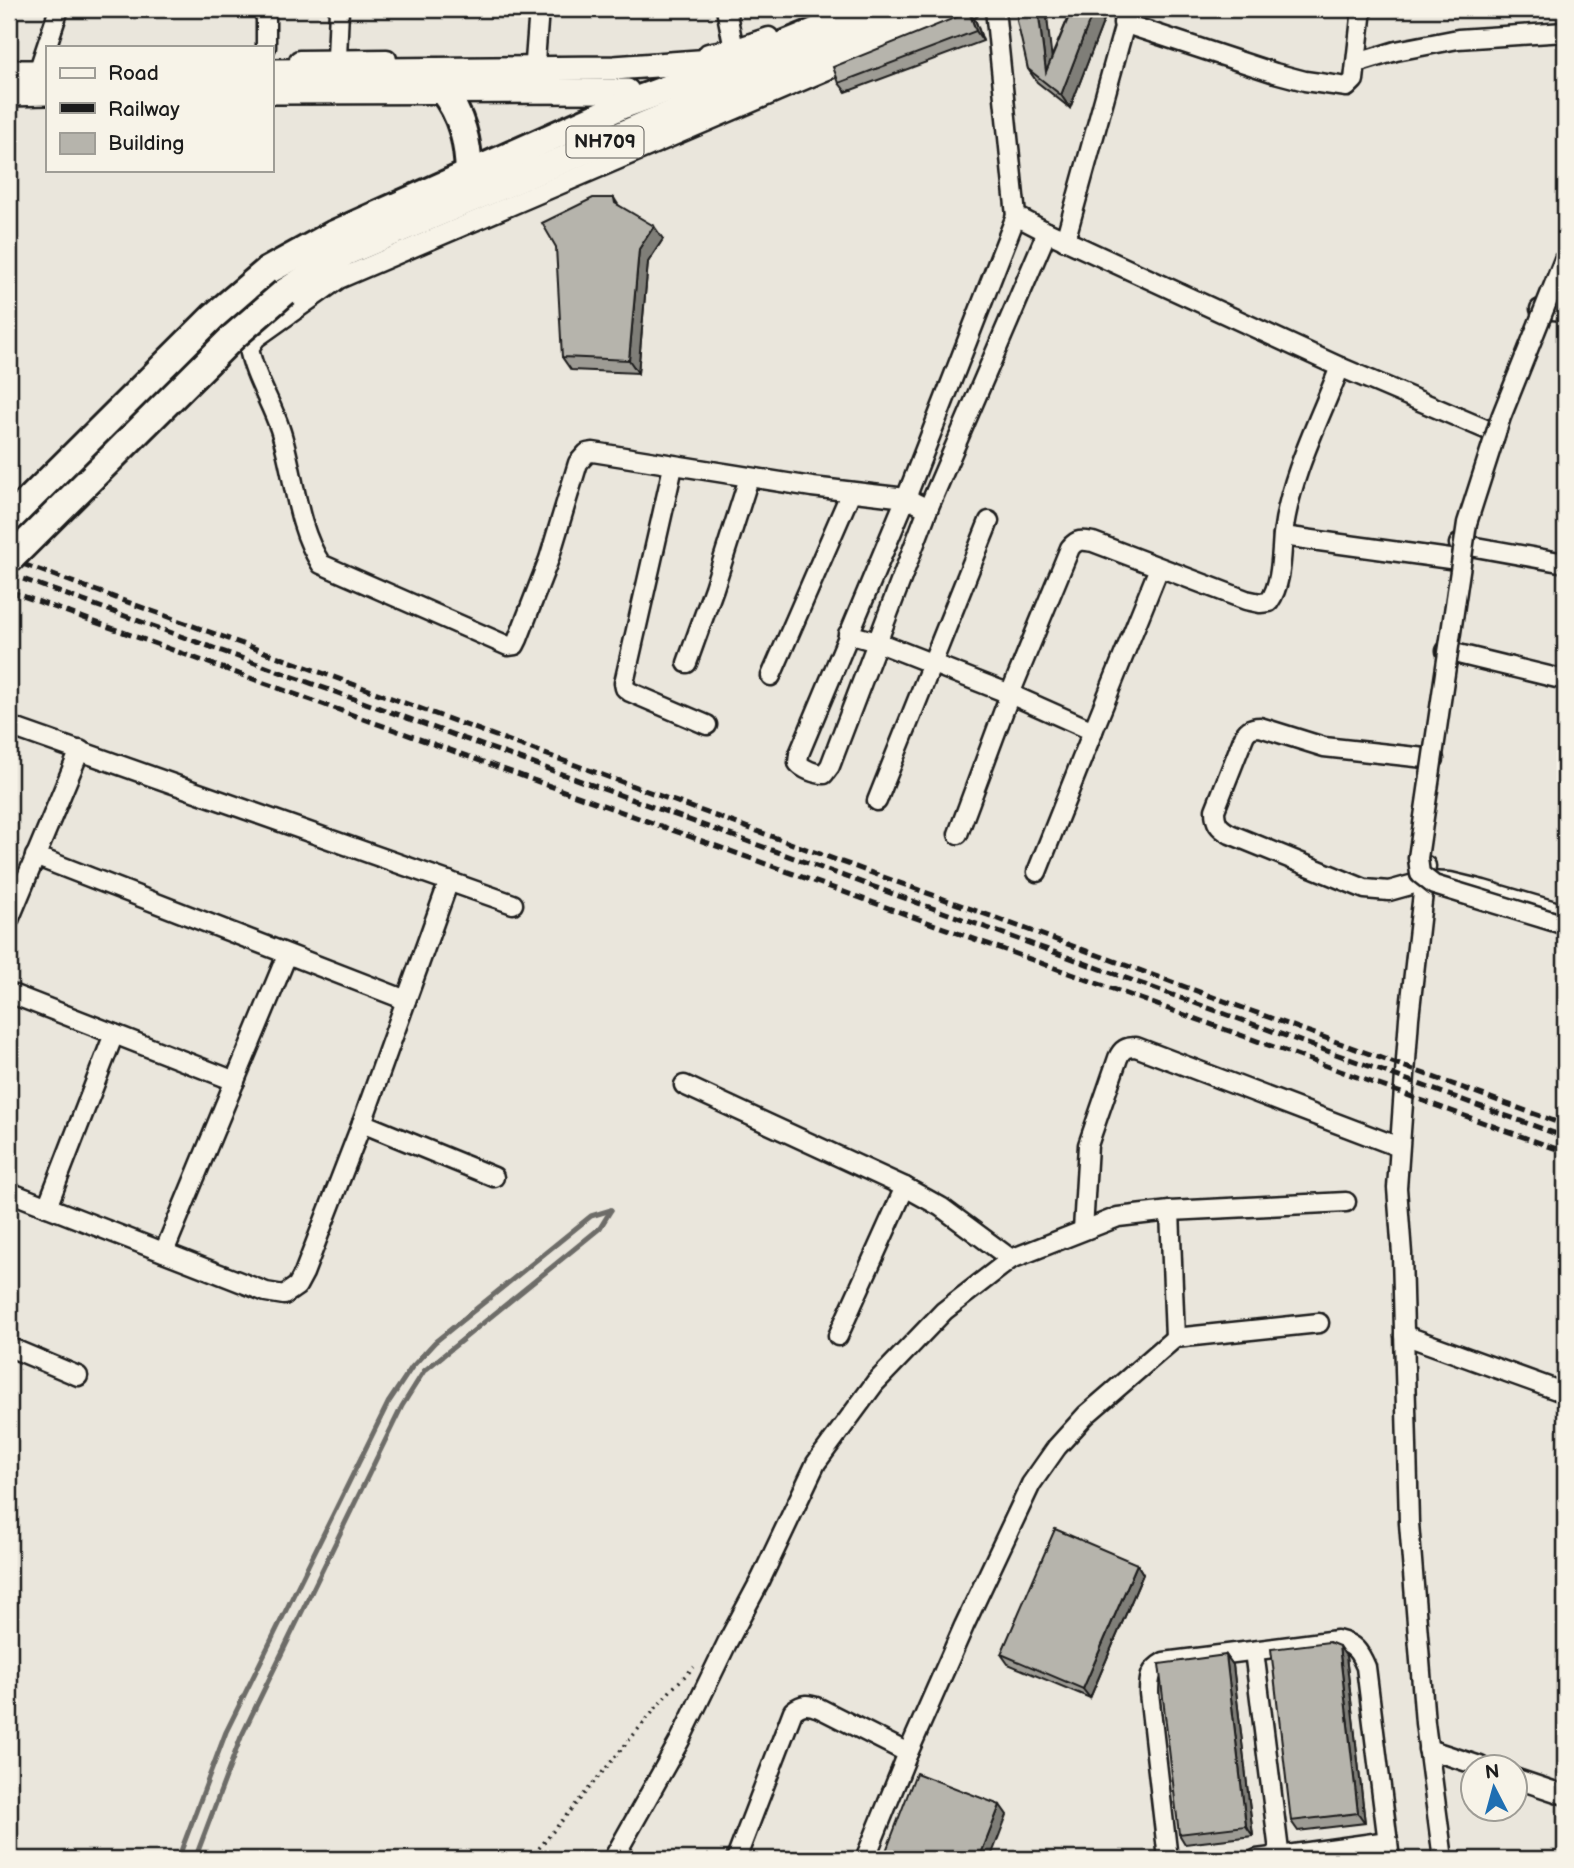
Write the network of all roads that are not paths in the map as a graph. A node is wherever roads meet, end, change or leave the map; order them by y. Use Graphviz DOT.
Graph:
graph roads {
  1 [pos="59,9"];
  2 [pos="263,9"];
  3 [pos="339,9"];
  4 [pos="539,9"];
  5 [pos="726,9"];
  6 [pos="841,9"];
  7 [pos="871,9"];
  8 [pos="896,9"];
  9 [pos="933,9"];
  10 [pos="970,9"];
  11 [pos="995,9"];
  12 [pos="1362,9"];
  13 [pos="1126,16"];
  14 [pos="1565,32"];
  15 [pos="50,46"];
  16 [pos="266,46"];
  17 [pos="743,53"];
  18 [pos="337,58"];
  19 [pos="535,61"];
  20 [pos="273,62"];
  21 [pos="1357,62"];
  22 [pos="614,68"];
  23 [pos="273,71"];
  24 [pos="9,72"];
  25 [pos="43,72"];
  26 [pos="705,87"];
  27 [pos="442,90"];
  28 [pos="659,91"];
  29 [pos="273,92"];
  30 [pos="46,93"];
  31 [pos="9,94"];
  32 [pos="630,96"];
  33 [pos="671,115"];
  34 [pos="645,125"];
  35 [pos="469,174"];
  36 [pos="1016,216"];
  37 [pos="1047,232"];
  38 [pos="1065,241"];
  39 [pos="1565,246"];
  40 [pos="1565,257"];
  41 [pos="1540,309"];
  42 [pos="1565,311"];
  43 [pos="1340,367"];
  44 [pos="1490,431"];
  45 [pos="673,467"];
  46 [pos="749,478"];
  47 [pos="851,492"];
  48 [pos="906,498"];
  49 [pos="928,509"];
  50 [pos="9,520"];
  51 [pos="989,521"];
  52 [pos="1283,536"];
  53 [pos="1458,552"];
  54 [pos="9,560"];
  55 [pos="1565,563"];
  56 [pos="1159,568"];
  57 [pos="848,634"];
  58 [pos="877,642"];
  59 [pos="1446,651"];
  60 [pos="687,663"];
  61 [pos="930,664"];
  62 [pos="771,676"];
  63 [pos="1565,680"];
  64 [pos="1010,694"];
  65 [pos="707,725"];
  66 [pos="9,726"];
  67 [pos="1093,731"];
  68 [pos="80,750"];
  69 [pos="1434,759"];
  70 [pos="877,802"];
  71 [pos="958,834"];
  72 [pos="35,856"];
  73 [pos="1037,872"];
  74 [pos="449,881"];
  75 [pos="1425,881"];
  76 [pos="513,904"];
  77 [pos="1565,914"];
  78 [pos="9,920"];
  79 [pos="1565,925"];
  80 [pos="287,955"];
  81 [pos="9,993"];
  82 [pos="406,1000"];
  83 [pos="114,1034"];
  84 [pos="235,1081"];
  85 [pos="684,1084"];
  86 [pos="362,1123"];
  87 [pos="1399,1147"];
  88 [pos="494,1177"];
  89 [pos="905,1187"];
  90 [pos="9,1192"];
  91 [pos="1346,1202"];
  92 [pos="47,1207"];
  93 [pos="1170,1211"];
  94 [pos="1083,1230"];
  95 [pos="164,1252"];
  96 [pos="1011,1259"];
  97 [pos="1319,1323"];
  98 [pos="1404,1335"];
  99 [pos="838,1336"];
  100 [pos="1175,1338"];
  101 [pos="9,1346"];
  102 [pos="78,1376"];
  103 [pos="1565,1393"];
  104 [pos="1254,1651"];
  105 [pos="1428,1749"];
  106 [pos="908,1753"];
  107 [pos="1458,1759"];
  108 [pos="1528,1783"];
  109 [pos="1565,1795"];
  110 [pos="1389,1850"];
  111 [pos="1279,1858"];
  112 [pos="613,1859"];
  113 [pos="736,1859"];
  114 [pos="865,1859"];
  115 [pos="1168,1859"];
  116 [pos="1257,1859"];
  117 [pos="1443,1859"];
  1 -- 15 [label="street"];
  2 -- 16 [label="street"];
  3 -- 18 [label="street"];
  4 -- 19 [label="street"];
  5 -- 17 [label="street"];
  6 -- 17 [label="street"];
  7 -- 17 [label="highway, NH709"];
  8 -- 26 [label="main road"];
  9 -- 33 [label="highway, NH709"];
  10 -- 45 [label="street"];
  11 -- 36 [label="street"];
  12 -- 21 [label="street"];
  13 -- 21 [label="street"];
  13 -- 38 [label="street"];
  14 -- 21 [label="street"];
  17 -- 19 [label="street"];
  17 -- 22 [label="main road"];
  17 -- 28 [label="highway, NH709"];
  18 -- 19 [label="street"];
  18 -- 20 [label="street"];
  22 -- 23 [label="main road"];
  22 -- 32 [label="main road"];
  24 -- 25 [label="main road"];
  26 -- 28 [label="main road"];
  26 -- 33 [label="main road"];
  27 -- 29 [label="main road"];
  27 -- 32 [label="main road"];
  27 -- 35 [label="highway"];
  28 -- 32 [label="highway, NH709"];
  30 -- 31 [label="main road"];
  32 -- 34 [label="main road"];
  32 -- 35 [label="highway, NH709"];
  33 -- 34 [label="highway, NH709"];
  34 -- 54 [label="highway, NH709, bridge"];
  35 -- 50 [label="highway, NH709"];
  36 -- 37 [label="street"];
  36 -- 48 [label="street"];
  37 -- 38 [label="street"];
  37 -- 49 [label="street"];
  38 -- 43 [label="street"];
  39 -- 41 [label="street"];
  40 -- 79 [label="street, bridge"];
  41 -- 42 [label="street"];
  41 -- 44 [label="street"];
  43 -- 44 [label="street"];
  43 -- 52 [label="street"];
  44 -- 53 [label="street"];
  45 -- 46 [label="street"];
  45 -- 65 [label="street"];
  46 -- 47 [label="street"];
  46 -- 60 [label="street"];
  47 -- 48 [label="street"];
  47 -- 62 [label="street"];
  48 -- 49 [label="street"];
  48 -- 57 [label="street"];
  49 -- 58 [label="street"];
  51 -- 61 [label="street"];
  52 -- 53 [label="street"];
  52 -- 56 [label="street"];
  53 -- 55 [label="street"];
  53 -- 59 [label="street"];
  56 -- 64 [label="street"];
  56 -- 67 [label="street"];
  57 -- 58 [label="street"];
  57 -- 58 [label="street"];
  58 -- 61 [label="street"];
  59 -- 63 [label="street"];
  59 -- 69 [label="street"];
  61 -- 64 [label="street"];
  61 -- 70 [label="street"];
  64 -- 67 [label="street"];
  64 -- 71 [label="street"];
  66 -- 68 [label="street"];
  67 -- 73 [label="street"];
  68 -- 72 [label="street"];
  68 -- 74 [label="street"];
  69 -- 75 [label="street"];
  69 -- 75 [label="street"];
  72 -- 78 [label="street"];
  72 -- 80 [label="street"];
  74 -- 76 [label="street"];
  74 -- 82 [label="street"];
  75 -- 77 [label="street"];
  75 -- 87 [label="street"];
  80 -- 82 [label="street"];
  80 -- 84 [label="street"];
  81 -- 83 [label="street"];
  82 -- 86 [label="street"];
  83 -- 84 [label="street"];
  83 -- 92 [label="street"];
  84 -- 95 [label="street"];
  85 -- 89 [label="street"];
  86 -- 88 [label="street"];
  86 -- 95 [label="street"];
  87 -- 94 [label="street"];
  87 -- 98 [label="street"];
  89 -- 96 [label="street"];
  89 -- 99 [label="street"];
  90 -- 92 [label="street"];
  91 -- 93 [label="street"];
  92 -- 95 [label="street"];
  93 -- 94 [label="street"];
  93 -- 100 [label="street"];
  94 -- 96 [label="street"];
  96 -- 112 [label="street"];
  97 -- 100 [label="street"];
  98 -- 103 [label="street"];
  98 -- 105 [label="street"];
  100 -- 106 [label="street"];
  101 -- 102 [label="street"];
  104 -- 110 [label="street"];
  104 -- 111 [label="street"];
  104 -- 115 [label="street"];
  105 -- 107 [label="street"];
  105 -- 117 [label="street"];
  106 -- 113 [label="street"];
  106 -- 114 [label="street"];
  108 -- 109 [label="street"];
  110 -- 111 [label="street"];
  111 -- 116 [label="street"];
}
